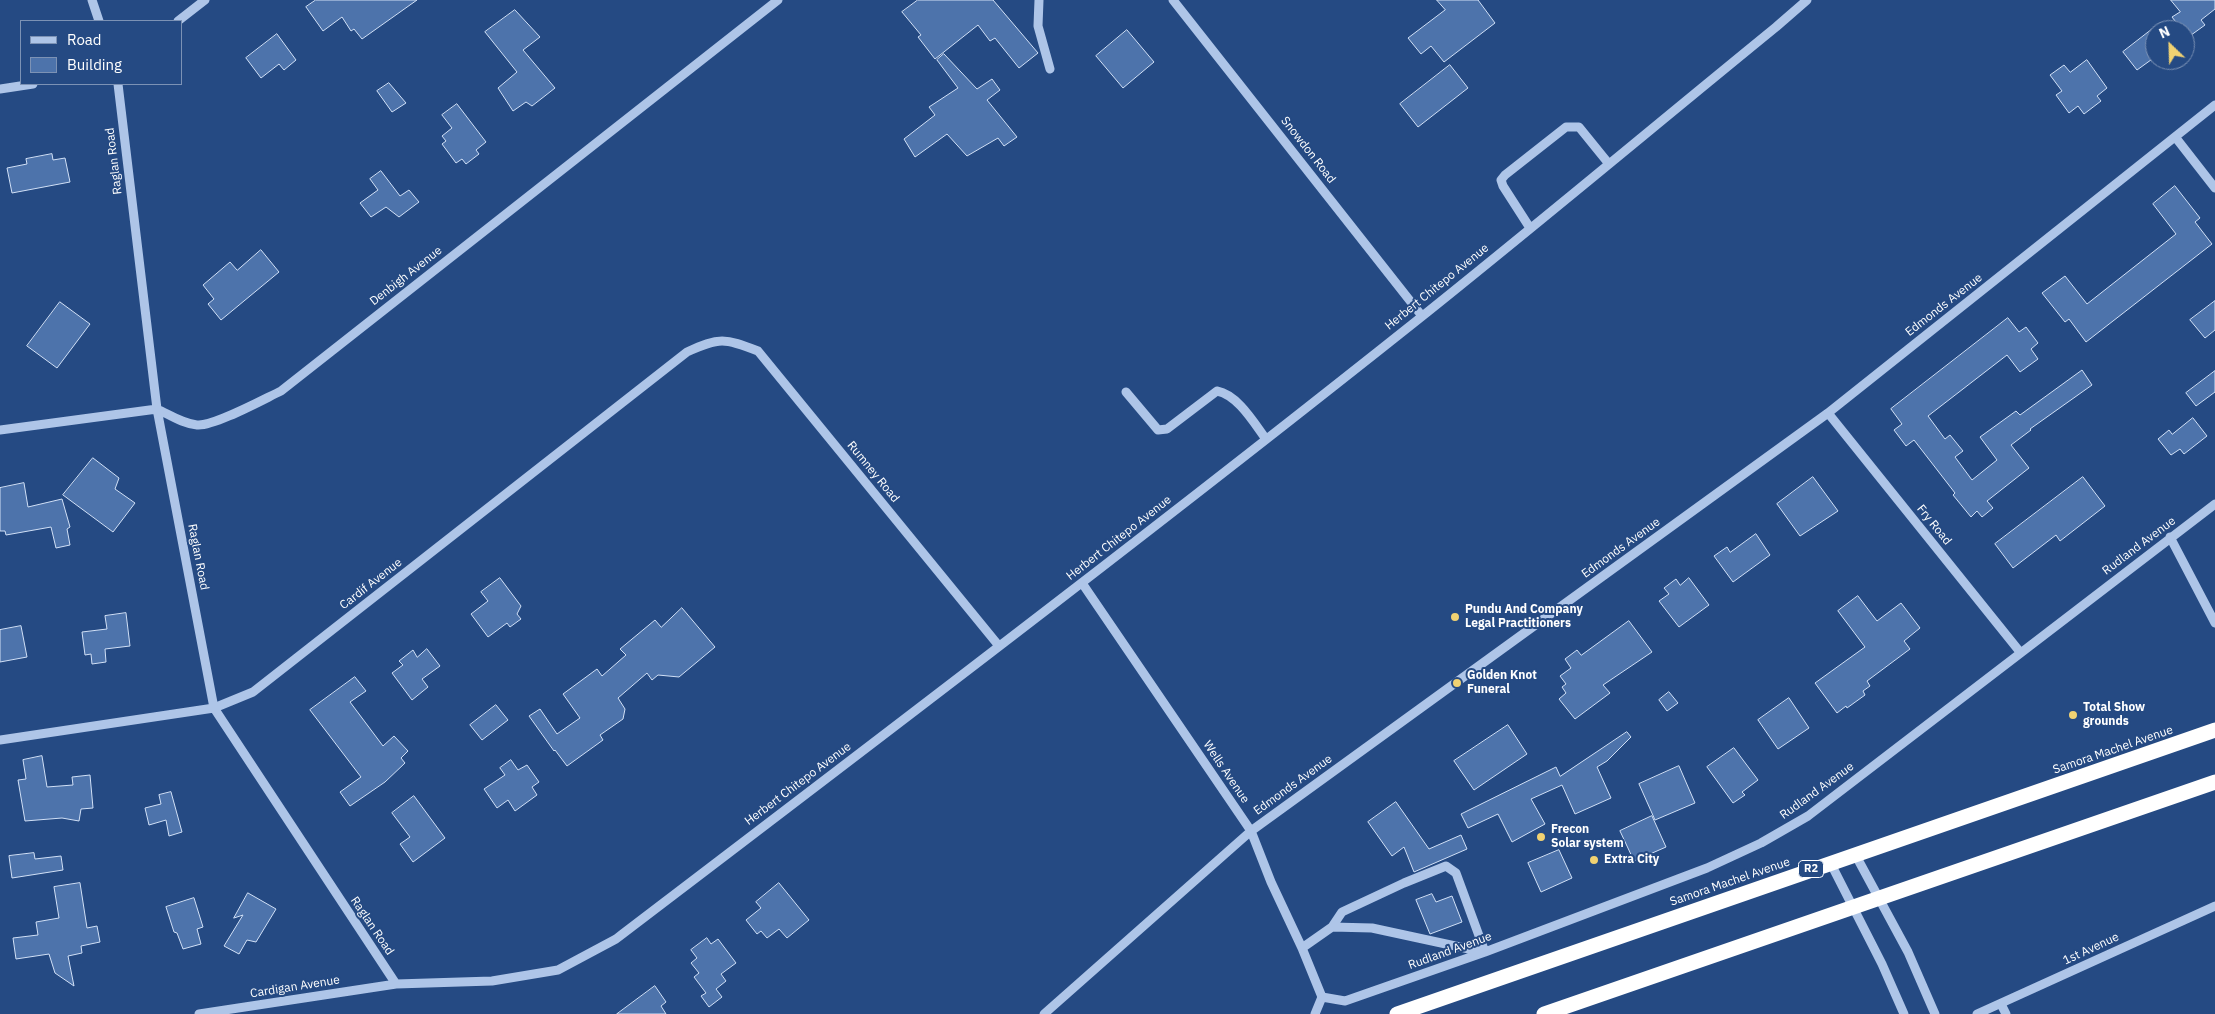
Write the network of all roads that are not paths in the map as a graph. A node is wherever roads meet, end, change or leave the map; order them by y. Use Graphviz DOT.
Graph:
graph roads {
  1 [pos="92,0"];
  2 [pos="205,0"];
  3 [pos="778,0"];
  4 [pos="1039,0"];
  5 [pos="1173,0"];
  6 [pos="1806,0"];
  7 [pos="99,20"];
  8 [pos="179,20"];
  9 [pos="1050,69"];
  10 [pos="26,85"];
  11 [pos="118,85"];
  12 [pos="0,89"];
  13 [pos="2215,105"];
  14 [pos="2176,138"];
  15 [pos="1609,164"];
  16 [pos="2215,188"];
  17 [pos="1530,228"];
  18 [pos="1422,316"];
  19 [pos="711,341"];
  20 [pos="1126,392"];
  21 [pos="157,409"];
  22 [pos="1828,414"];
  23 [pos="0,430"];
  24 [pos="1266,439"];
  25 [pos="2215,504"];
  26 [pos="2170,537"];
  27 [pos="1082,583"];
  28 [pos="2215,622"];
  29 [pos="999,646"];
  30 [pos="2020,652"];
  31 [pos="214,708"];
  32 [pos="2215,730"];
  33 [pos="0,740"];
  34 [pos="2215,782"];
  35 [pos="1251,831"];
  36 [pos="1855,854"];
  37 [pos="1830,862"];
  38 [pos="1879,898"];
  39 [pos="2215,906"];
  40 [pos="1854,907"];
  41 [pos="1332,928"];
  42 [pos="1302,948"];
  43 [pos="1485,952"];
  44 [pos="396,984"];
  45 [pos="1322,997"];
  46 [pos="2001,1004"];
  47 [pos="1405,1013"];
  48 [pos="199,1014"];
  49 [pos="1044,1014"];
  50 [pos="1315,1014"];
  51 [pos="1544,1014"];
  52 [pos="1904,1014"];
  53 [pos="1935,1014"];
  54 [pos="1977,1014"];
  55 [pos="2006,1014"];
  1 -- 7 [label="street"];
  2 -- 8 [label="street"];
  3 -- 21 [label="street, Denbigh Avenue"];
  4 -- 9 [label="street"];
  5 -- 18 [label="street, Snowdon Road"];
  6 -- 15 [label="street, Herbert Chitepo Avenue"];
  10 -- 12 [label="street"];
  11 -- 21 [label="street, Raglan Road"];
  13 -- 14 [label="street, Edmonds Avenue"];
  14 -- 16 [label="street"];
  14 -- 22 [label="street, Edmonds Avenue"];
  15 -- 17 [label="street, Herbert Chitepo Avenue"];
  15 -- 17 [label="street"];
  17 -- 18 [label="street, Herbert Chitepo Avenue"];
  18 -- 24 [label="street, Herbert Chitepo Avenue"];
  19 -- 29 [label="street, Rumney Road"];
  19 -- 31 [label="street, Cardif Avenue"];
  20 -- 24 [label="street"];
  21 -- 23 [label="street"];
  21 -- 31 [label="street, Raglan Road"];
  22 -- 30 [label="street, Fry Road"];
  22 -- 35 [label="street, Edmonds Avenue"];
  24 -- 27 [label="street, Herbert Chitepo Avenue"];
  25 -- 26 [label="street, Rudland Avenue"];
  26 -- 28 [label="street"];
  26 -- 30 [label="street, Rudland Avenue"];
  27 -- 29 [label="street, Herbert Chitepo Avenue"];
  27 -- 35 [label="street, Wells Avenue"];
  29 -- 44 [label="street, Herbert Chitepo Avenue"];
  30 -- 43 [label="street, Rudland Avenue"];
  31 -- 33 [label="street, Cardif Avenue"];
  31 -- 44 [label="street, Raglan Road"];
  32 -- 36 [label="highway, Samora Machel Avenue / R2"];
  34 -- 38 [label="highway"];
  35 -- 42 [label="street, Wells Avenue"];
  35 -- 49 [label="street, Edmonds Avenue"];
  36 -- 37 [label="highway, Samora Machel Avenue / R2"];
  36 -- 38 [label="street"];
  37 -- 40 [label="street"];
  37 -- 47 [label="highway, Samora Machel Avenue / R2"];
  38 -- 40 [label="highway"];
  38 -- 53 [label="street"];
  39 -- 46 [label="street, 1st Avenue"];
  40 -- 51 [label="highway"];
  40 -- 52 [label="street"];
  41 -- 42 [label="street"];
  41 -- 43 [label="street"];
  41 -- 43 [label="street"];
  42 -- 45 [label="street, Wells Avenue"];
  43 -- 45 [label="street, Rudland Avenue"];
  44 -- 48 [label="street, Cardigan Avenue"];
  45 -- 50 [label="street"];
  46 -- 54 [label="street, 1st Avenue"];
  46 -- 55 [label="street"];
}
